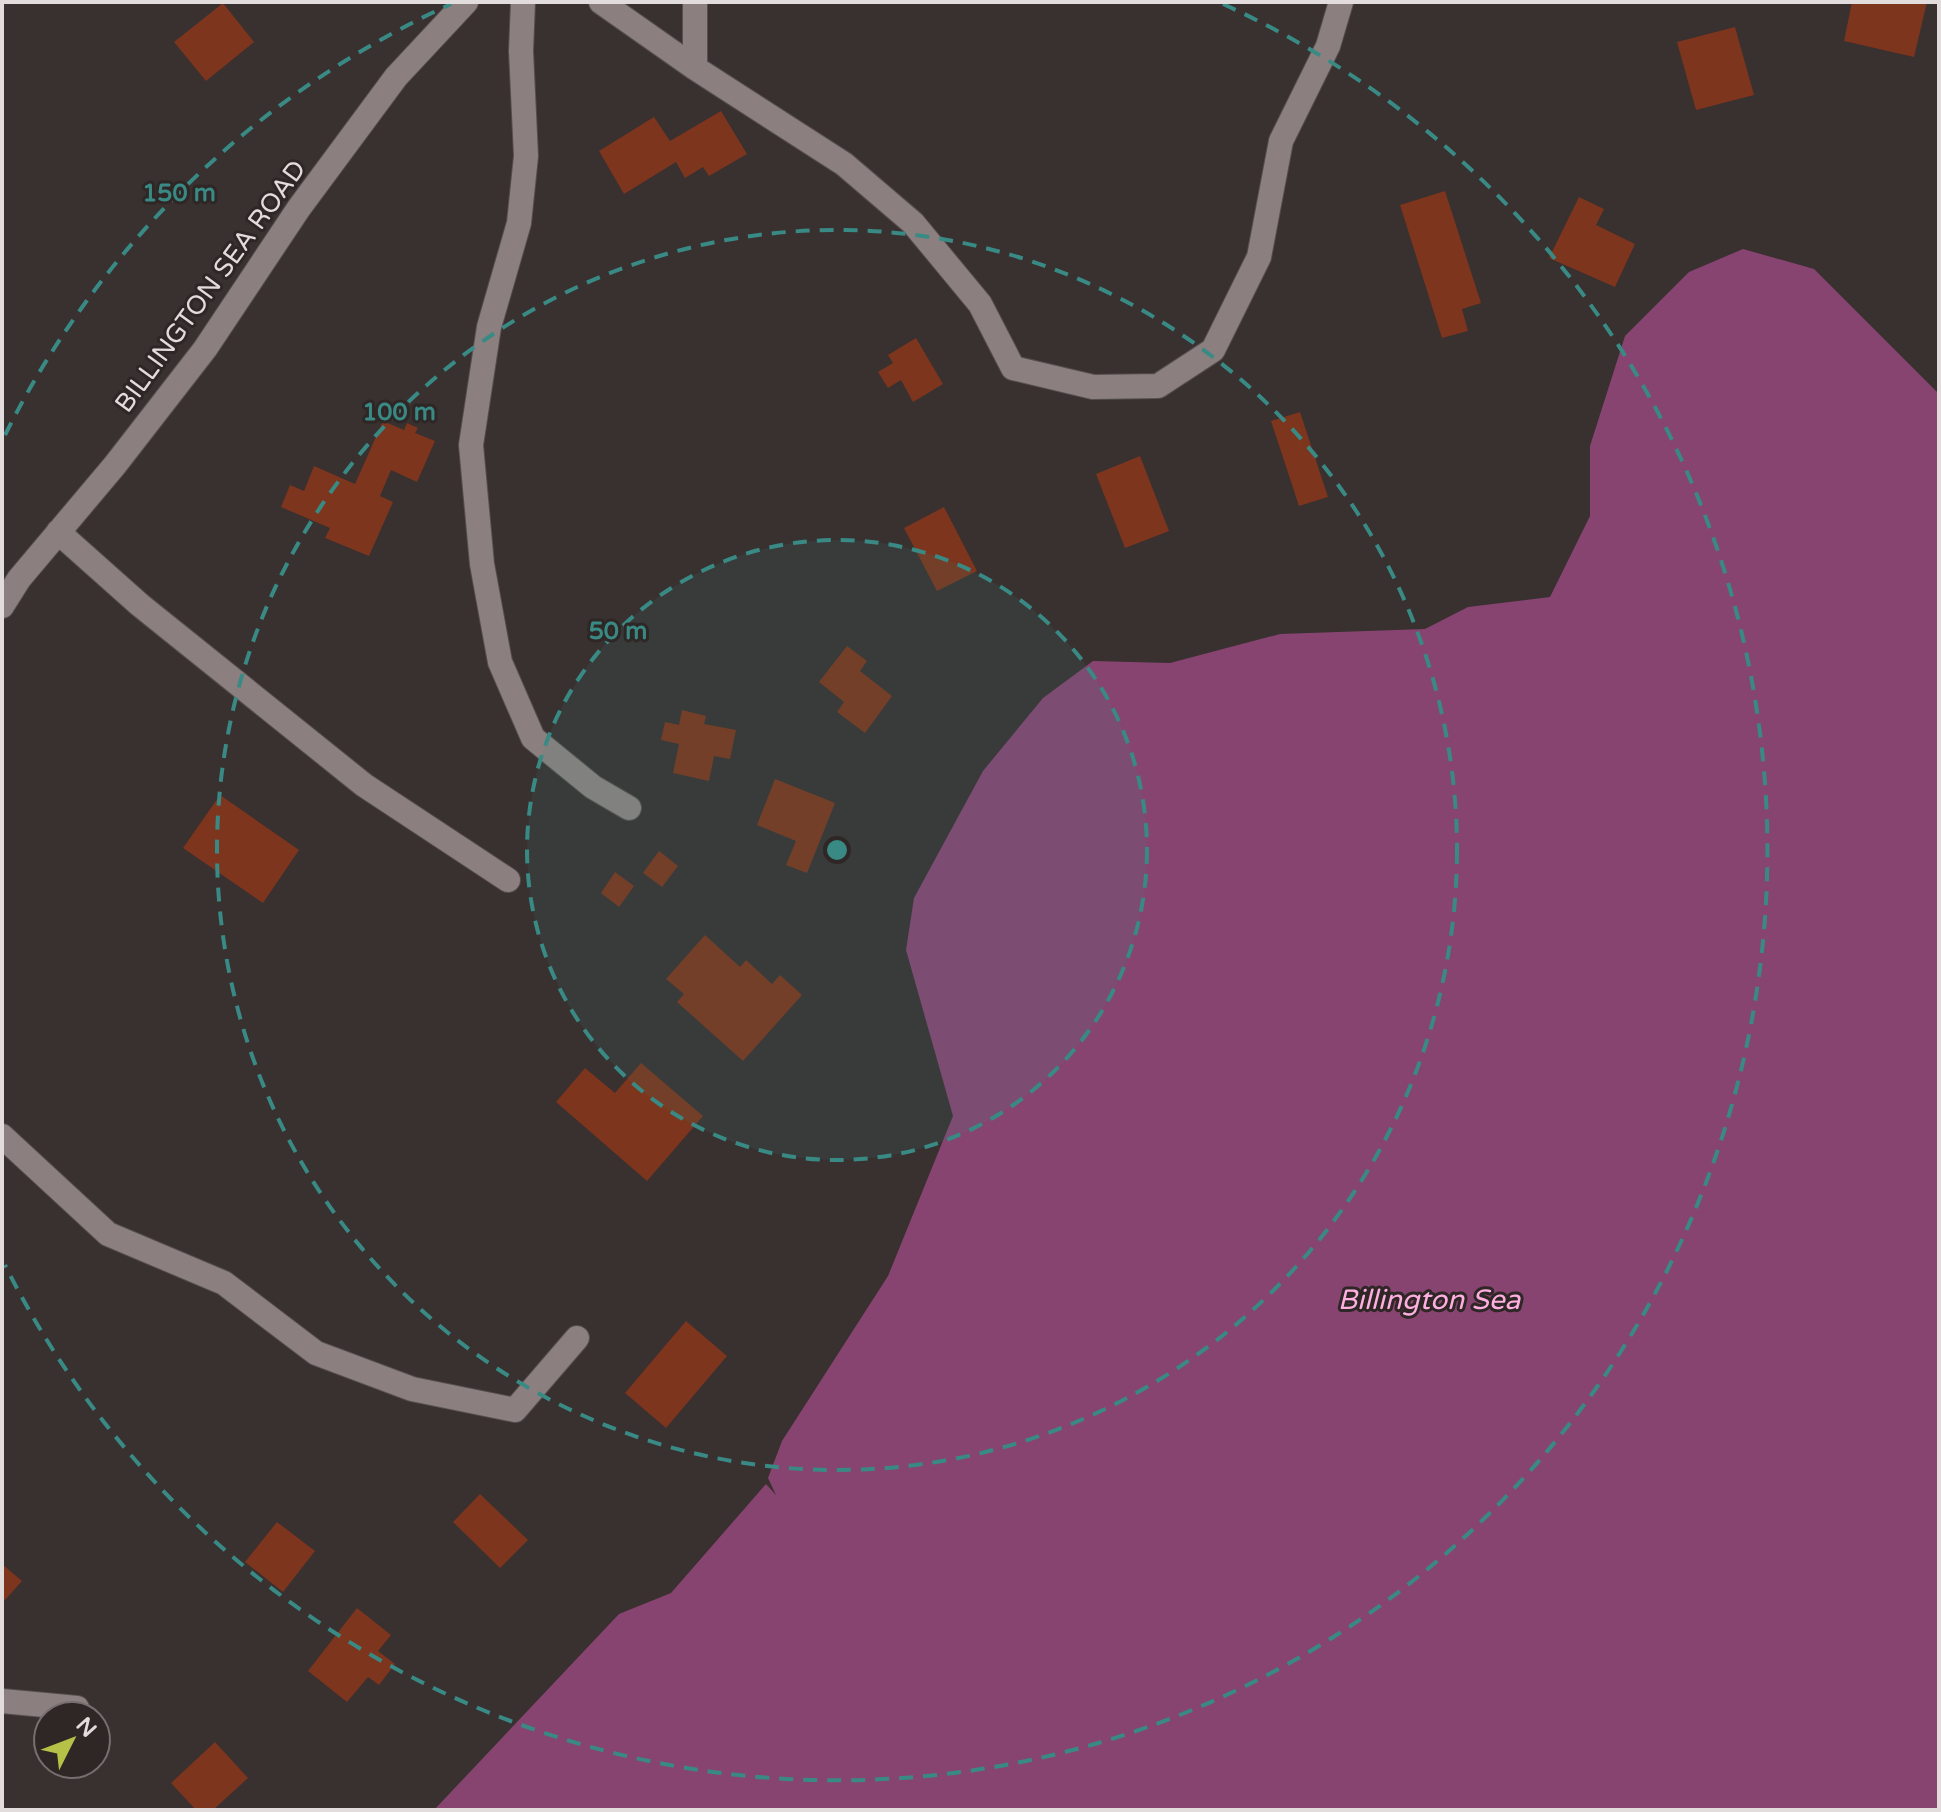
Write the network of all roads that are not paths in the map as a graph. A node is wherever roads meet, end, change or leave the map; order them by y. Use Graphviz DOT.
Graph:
graph roads {
  1 [pos="466,2"];
  2 [pos="523,2"];
  3 [pos="601,2"];
  4 [pos="695,2"];
  5 [pos="1341,2"];
  6 [pos="695,68"];
  7 [pos="58,532"];
  8 [pos="2,606"];
  9 [pos="629,808"];
  10 [pos="508,880"];
  11 [pos="2,1136"];
  12 [pos="577,1338"];
  13 [pos="2,1701"];
  14 [pos="32,1704"];
  1 -- 7 [label="street, BILLINGTON SEA ROAD"];
  2 -- 9 [label="street"];
  3 -- 6 [label="street"];
  4 -- 6 [label="street"];
  5 -- 6 [label="street"];
  7 -- 8 [label="street, BILLINGTON SEA ROAD"];
  7 -- 10 [label="street"];
  11 -- 12 [label="street"];
  13 -- 14 [label="street"];
}
